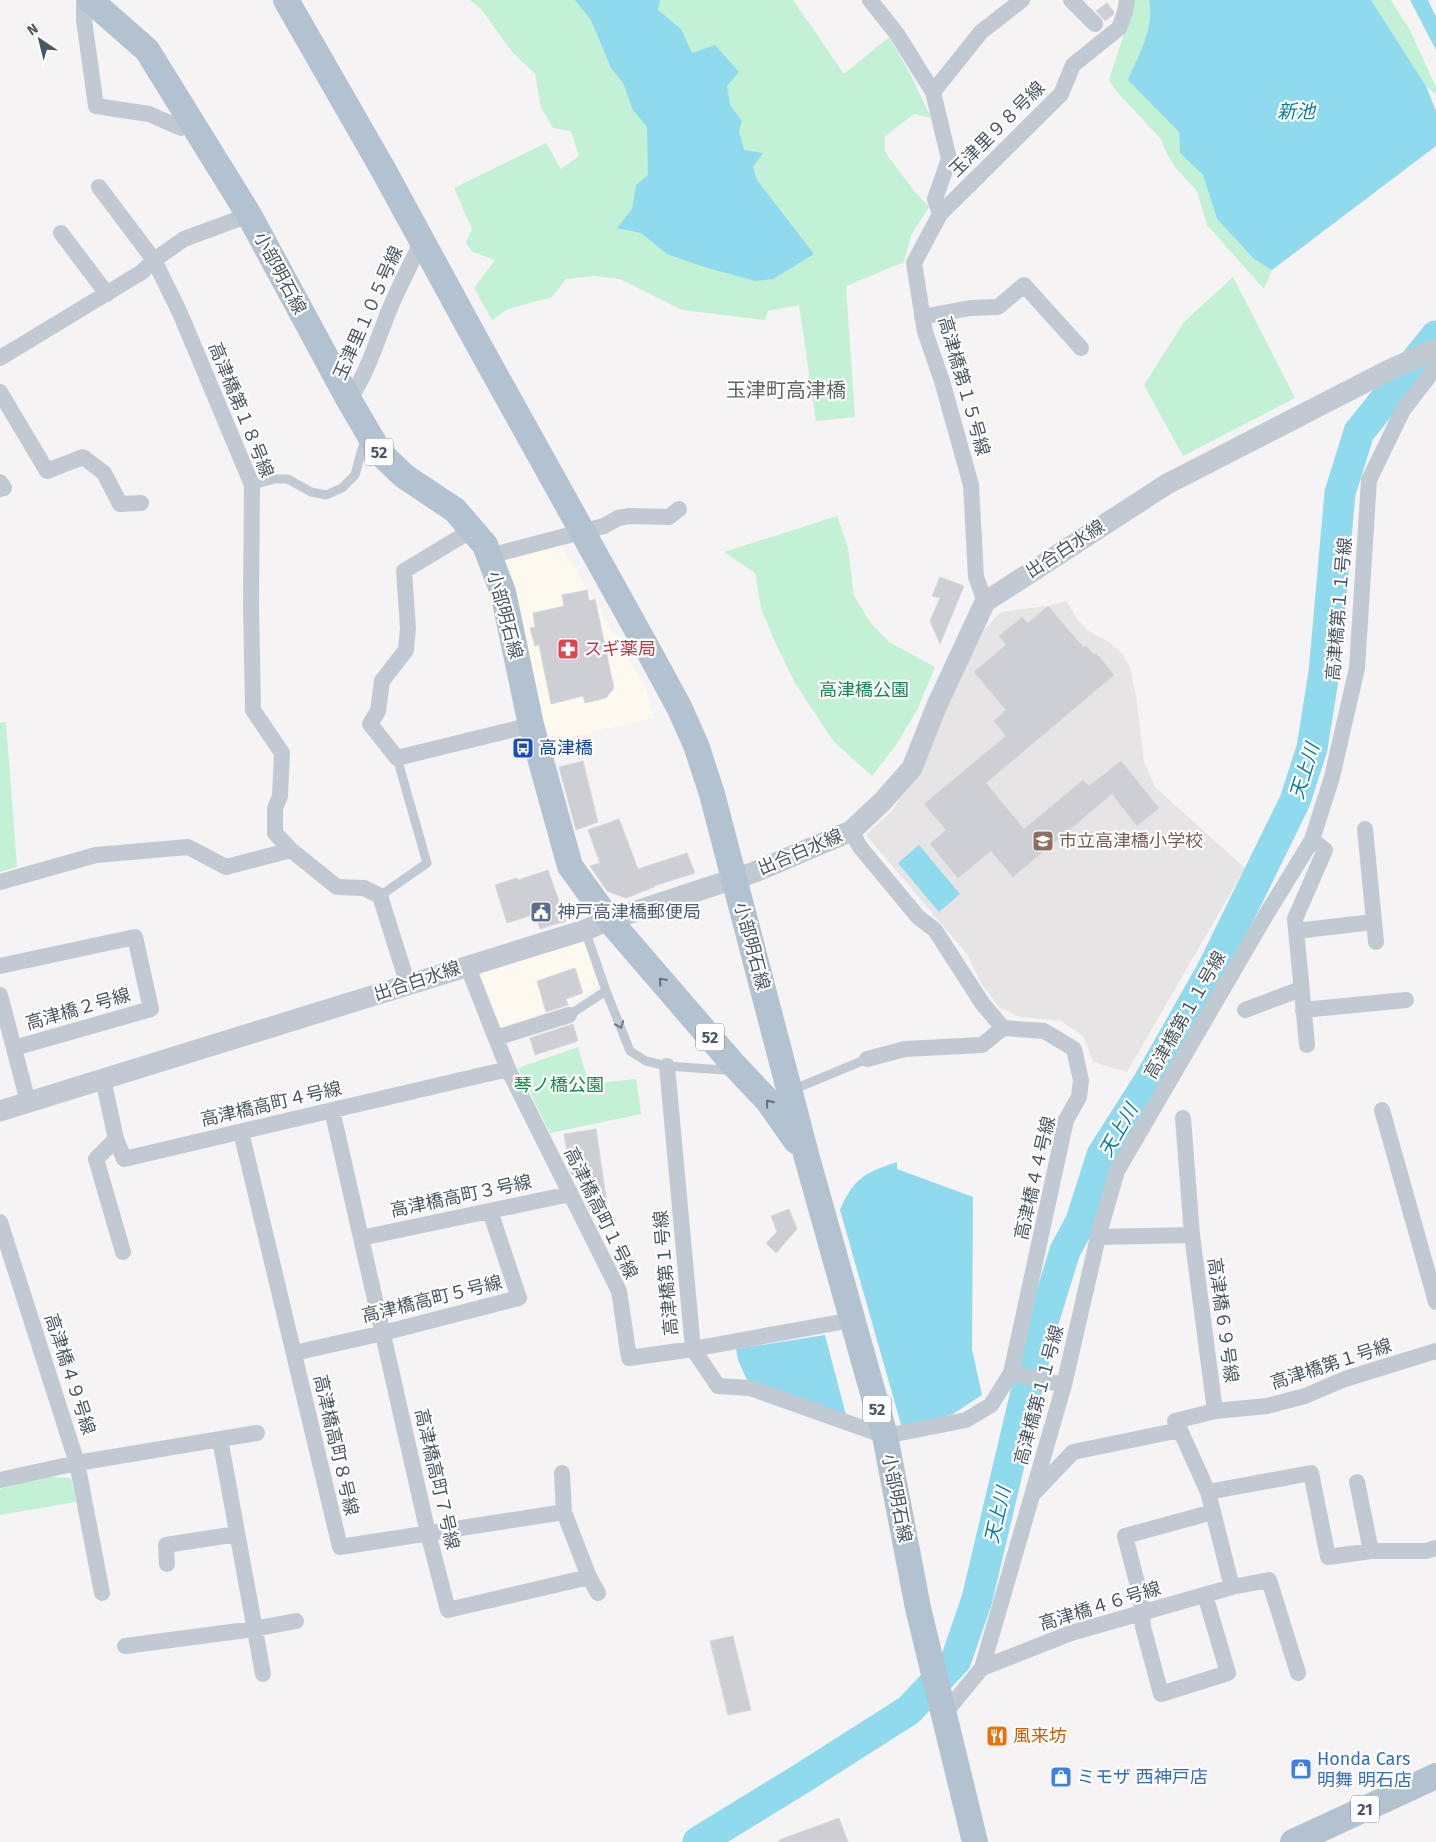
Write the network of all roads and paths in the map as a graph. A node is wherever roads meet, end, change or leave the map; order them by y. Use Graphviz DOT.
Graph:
graph roads {
  1 [pos="84,0"];
  2 [pos="90,0"];
  3 [pos="286,0"];
  4 [pos="870,0"];
  5 [pos="1022,0"];
  6 [pos="1071,0"];
  7 [pos="1127,0"];
  8 [pos="1095,24"];
  9 [pos="934,92"];
  10 [pos="192,122"];
  11 [pos="100,186"];
  12 [pos="940,214"];
  13 [pos="249,215"];
  14 [pos="61,233"];
  15 [pos="422,241"];
  16 [pos="154,260"];
  17 [pos="107,294"];
  18 [pos="922,317"];
  19 [pos="1081,348"];
  20 [pos="1436,349"];
  21 [pos="0,358"];
  22 [pos="1436,367"];
  23 [pos="0,392"];
  24 [pos="349,400"];
  25 [pos="367,432"];
  26 [pos="0,482"];
  27 [pos="252,485"];
  28 [pos="0,489"];
  29 [pos="141,503"];
  30 [pos="679,509"];
  31 [pos="472,530"];
  32 [pos="582,532"];
  33 [pos="489,556"];
  34 [pos="985,602"];
  35 [pos="531,725"];
  36 [pos="397,758"];
  37 [pos="1365,829"];
  38 [pos="851,831"];
  39 [pos="1312,840"];
  40 [pos="291,850"];
  41 [pos="734,878"];
  42 [pos="0,882"];
  43 [pos="380,896"];
  44 [pos="1373,922"];
  45 [pos="597,925"];
  46 [pos="1296,931"];
  47 [pos="1376,942"];
  48 [pos="467,965"];
  49 [pos="0,966"];
  50 [pos="408,985"];
  51 [pos="1301,989"];
  52 [pos="606,992"];
  53 [pos="0,995"];
  54 [pos="1406,1000"];
  55 [pos="1245,1010"];
  56 [pos="1303,1010"];
  57 [pos="569,1015"];
  58 [pos="1003,1028"];
  59 [pos="496,1038"];
  60 [pos="1306,1045"];
  61 [pos="14,1048"];
  62 [pos="867,1058"];
  63 [pos="734,1065"];
  64 [pos="667,1066"];
  65 [pos="508,1069"];
  66 [pos="102,1079"];
  67 [pos="790,1091"];
  68 [pos="28,1102"];
  69 [pos="332,1110"];
  70 [pos="1382,1110"];
  71 [pos="0,1111"];
  72 [pos="1183,1118"];
  73 [pos="241,1132"];
  74 [pos="116,1139"];
  75 [pos="807,1158"];
  76 [pos="570,1194"];
  77 [pos="490,1211"];
  78 [pos="0,1222"];
  79 [pos="1192,1235"];
  80 [pos="1098,1237"];
  81 [pos="361,1238"];
  82 [pos="123,1252"];
  83 [pos="1436,1302"];
  84 [pos="852,1320"];
  85 [pos="383,1333"];
  86 [pos="693,1349"];
  87 [pos="1436,1352"];
  88 [pos="294,1353"];
  89 [pos="1011,1373"];
  90 [pos="1064,1385"];
  91 [pos="1215,1411"];
  92 [pos="1180,1430"];
  93 [pos="257,1433"];
  94 [pos="885,1436"];
  95 [pos="220,1439"];
  96 [pos="77,1463"];
  97 [pos="562,1473"];
  98 [pos="0,1480"];
  99 [pos="1358,1482"];
  100 [pos="1208,1492"];
  101 [pos="1033,1495"];
  102 [pos="564,1512"];
  103 [pos="1213,1512"];
  104 [pos="428,1533"];
  105 [pos="237,1534"];
  106 [pos="1436,1548"];
  107 [pos="1371,1551"];
  108 [pos="167,1564"];
  109 [pos="589,1577"];
  110 [pos="1232,1588"];
  111 [pos="102,1593"];
  112 [pos="598,1594"];
  113 [pos="1205,1595"];
  114 [pos="1143,1614"];
  115 [pos="296,1621"];
  116 [pos="254,1629"];
  117 [pos="125,1646"];
  118 [pos="982,1668"];
  119 [pos="1298,1673"];
  120 [pos="263,1674"];
  121 [pos="944,1714"];
  122 [pos="1436,1776"];
  123 [pos="975,1842"];
  124 [pos="1293,1842"];
  1 -- 10 [label="street"];
  2 -- 10 [label="main road, 小部明石線 / 52"];
  3 -- 15 [label="main road, 小部明石線 / 52"];
  4 -- 9 [label="street"];
  5 -- 9 [label="street"];
  6 -- 8 [label="street"];
  7 -- 12 [label="street, 玉津里９８号線"];
  9 -- 12 [label="street"];
  10 -- 13 [label="main road, 小部明石線 / 52"];
  11 -- 16 [label="street, 高津橋第１８号線"];
  12 -- 18 [label="street, 高津橋第１５号線"];
  13 -- 16 [label="street"];
  13 -- 24 [label="main road, 小部明石線 / 52"];
  14 -- 17 [label="street"];
  15 -- 24 [label="street, 玉津里１０５号線"];
  15 -- 32 [label="main road, 小部明石線 / 52"];
  16 -- 17 [label="street"];
  16 -- 27 [label="street, 高津橋第１８号線"];
  17 -- 21 [label="street"];
  18 -- 19 [label="street"];
  18 -- 34 [label="street, 高津橋第１５号線"];
  20 -- 34 [label="street, 出合白水線"];
  22 -- 39 [label="street, 高津橋第１１号線"];
  23 -- 29 [label="street"];
  24 -- 25 [label="main road, 小部明石線 / 52"];
  25 -- 27 [label="lane"];
  25 -- 31 [label="main road, 小部明石線 / 52"];
  26 -- 28 [label="street"];
  27 -- 40 [label="street, 高津橋第１８号線"];
  30 -- 32 [label="street"];
  31 -- 33 [label="main road, 小部明石線 / 52"];
  31 -- 36 [label="street"];
  32 -- 33 [label="street"];
  32 -- 41 [label="main road, 小部明石線 / 52"];
  33 -- 35 [label="main road, 小部明石線 / 52"];
  34 -- 38 [label="street, 出合白水線"];
  35 -- 36 [label="street"];
  35 -- 45 [label="main road, 小部明石線 / 52"];
  36 -- 43 [label="lane"];
  37 -- 44 [label="street"];
  38 -- 41 [label="street, 出合白水線"];
  38 -- 58 [label="street"];
  39 -- 46 [label="street"];
  39 -- 80 [label="street, 高津橋第１１号線"];
  40 -- 42 [label="street"];
  40 -- 43 [label="street, 高津橋第１８号線"];
  41 -- 45 [label="street, 出合白水線"];
  41 -- 67 [label="main road, 小部明石線 / 52"];
  43 -- 50 [label="street"];
  44 -- 46 [label="street"];
  44 -- 47 [label="street"];
  45 -- 48 [label="street, 出合白水線"];
  45 -- 52 [label="lane"];
  63 -- 45 [label="main road, 小部明石線 / 52, one-way"];
  46 -- 51 [label="street"];
  48 -- 50 [label="street, 出合白水線"];
  48 -- 59 [label="street, 高津橋高町１号線"];
  49 -- 61 [label="street, 高津橋２号線"];
  50 -- 66 [label="street, 出合白水線"];
  51 -- 55 [label="street"];
  51 -- 56 [label="street"];
  52 -- 57 [label="lane"];
  52 -- 64 [label="lane, one-way"];
  53 -- 61 [label="street"];
  54 -- 56 [label="street"];
  56 -- 60 [label="street"];
  57 -- 59 [label="street"];
  58 -- 62 [label="street"];
  58 -- 89 [label="street, 高津橋４４号線"];
  59 -- 65 [label="street, 高津橋高町１号線"];
  61 -- 68 [label="street"];
  62 -- 67 [label="lane"];
  63 -- 64 [label="lane"];
  75 -- 63 [label="main road, 小部明石線 / 52, one-way"];
  64 -- 86 [label="street, 高津橋第１号線"];
  65 -- 69 [label="street, 高津橋高町４号線"];
  65 -- 76 [label="street, 高津橋高町１号線"];
  66 -- 68 [label="street, 出合白水線"];
  66 -- 74 [label="street, 高津橋高町４号線"];
  67 -- 75 [label="main road, 小部明石線 / 52"];
  68 -- 71 [label="street, 出合白水線"];
  69 -- 73 [label="street, 高津橋高町４号線"];
  69 -- 81 [label="street, 高津橋高町７号線"];
  70 -- 83 [label="street"];
  72 -- 79 [label="street, 高津橋６９号線"];
  73 -- 74 [label="street, 高津橋高町４号線"];
  73 -- 88 [label="street, 高津橋高町８号線"];
  74 -- 82 [label="street"];
  75 -- 84 [label="main road, 小部明石線 / 52"];
  76 -- 77 [label="street, 高津橋高町３号線"];
  76 -- 86 [label="street, 高津橋高町１号線"];
  77 -- 81 [label="street, 高津橋高町３号線"];
  77 -- 85 [label="street, 高津橋高町５号線"];
  78 -- 96 [label="street, 高津橋４９号線"];
  79 -- 80 [label="street"];
  79 -- 91 [label="street, 高津橋６９号線"];
  80 -- 90 [label="street, 高津橋第１１号線"];
  81 -- 85 [label="street, 高津橋高町７号線"];
  84 -- 86 [label="street, 高津橋高町１号線"];
  84 -- 94 [label="main road, 小部明石線 / 52"];
  85 -- 88 [label="street, 高津橋高町５号線"];
  85 -- 104 [label="street, 高津橋高町７号線"];
  86 -- 94 [label="street, 高津橋第１号線"];
  87 -- 91 [label="street, 高津橋第１号線"];
  88 -- 104 [label="street, 高津橋高町８号線"];
  89 -- 90 [label="street"];
  89 -- 94 [label="street, 高津橋４４号線"];
  90 -- 101 [label="street, 高津橋第１１号線"];
  91 -- 92 [label="street, 高津橋第１号線"];
  92 -- 100 [label="street"];
  92 -- 101 [label="street"];
  93 -- 95 [label="street"];
  94 -- 121 [label="main road, 小部明石線 / 52"];
  95 -- 96 [label="street"];
  95 -- 105 [label="street"];
  96 -- 98 [label="street, 高津橋４９号線"];
  96 -- 111 [label="street"];
  97 -- 102 [label="street"];
  99 -- 107 [label="street"];
  100 -- 103 [label="street"];
  100 -- 107 [label="street"];
  101 -- 118 [label="street, 高津橋第１１号線"];
  102 -- 104 [label="street, 高津橋高町８号線"];
  102 -- 109 [label="street"];
  103 -- 110 [label="street"];
  103 -- 114 [label="street"];
  104 -- 109 [label="street, 高津橋高町７号線"];
  105 -- 108 [label="street"];
  105 -- 116 [label="street"];
  106 -- 107 [label="street"];
  109 -- 112 [label="street"];
  110 -- 113 [label="street, 高津橋４６号線"];
  110 -- 119 [label="street, 高津橋４６号線"];
  113 -- 114 [label="street, 高津橋４６号線"];
  113 -- 114 [label="street"];
  114 -- 118 [label="street, 高津橋４６号線"];
  115 -- 116 [label="street"];
  116 -- 117 [label="street"];
  116 -- 120 [label="street"];
  118 -- 121 [label="street, 高津橋第１１号線"];
  121 -- 123 [label="main road, 小部明石線 / 52"];
  122 -- 124 [label="main road, 21"];
}
